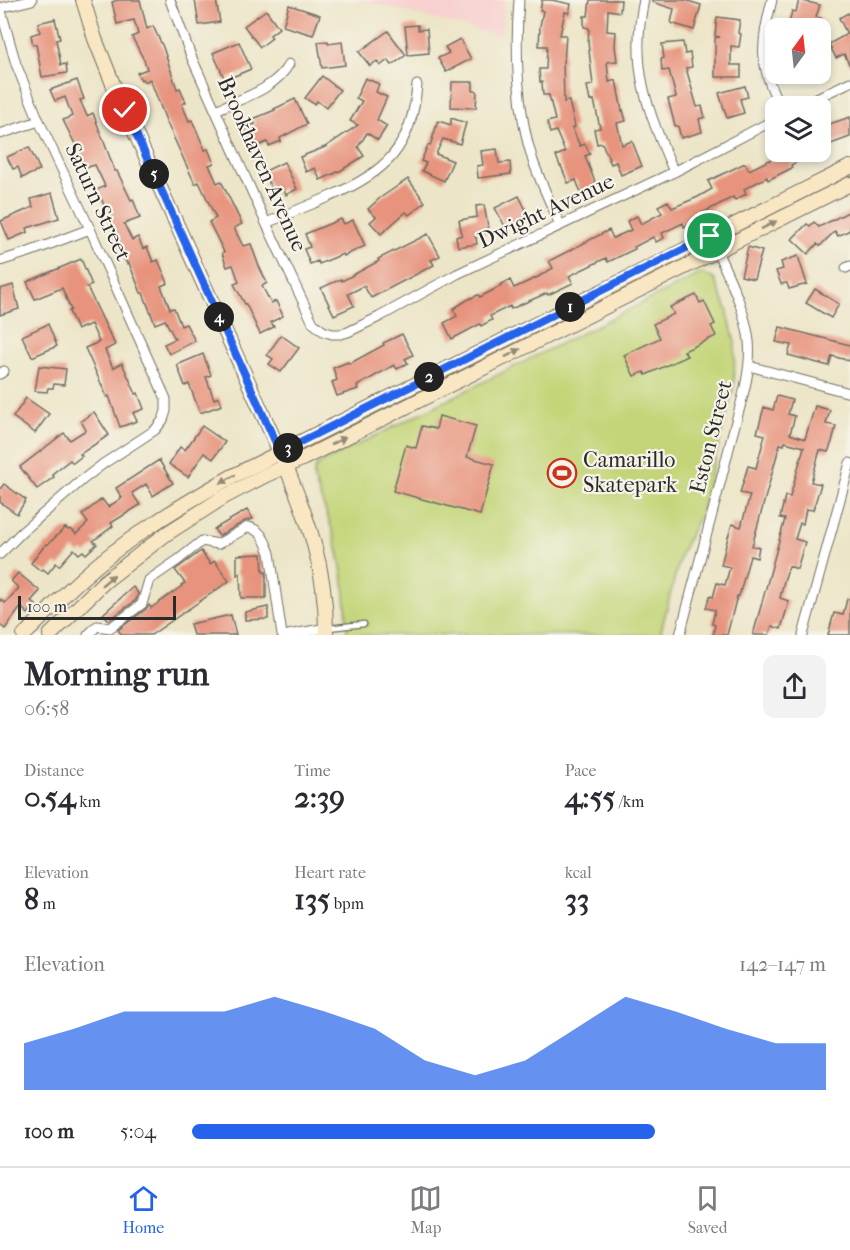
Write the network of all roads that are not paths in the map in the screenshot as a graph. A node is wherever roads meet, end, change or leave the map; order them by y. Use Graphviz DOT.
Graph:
graph roads {
  1 [pos="32,0"];
  2 [pos="83,0"];
  3 [pos="170,0"];
  4 [pos="519,0"];
  5 [pos="644,0"];
  6 [pos="772,0"];
  7 [pos="0,7"];
  8 [pos="289,64"];
  9 [pos="850,82"];
  10 [pos="417,85"];
  11 [pos="776,96"];
  12 [pos="821,96"];
  13 [pos="216,110"];
  14 [pos="39,121"];
  15 [pos="765,125"];
  16 [pos="0,134"];
  17 [pos="850,167"];
  18 [pos="674,172"];
  19 [pos="850,184"];
  20 [pos="266,223"];
  21 [pos="560,225"];
  22 [pos="90,229"];
  23 [pos="710,236"];
  24 [pos="717,251"];
  25 [pos="0,261"];
  26 [pos="332,334"];
  27 [pos="749,366"];
  28 [pos="850,393"];
  29 [pos="280,452"];
  30 [pos="850,463"];
  31 [pos="286,467"];
  32 [pos="1,552"];
  33 [pos="364,624"];
  34 [pos="326,632"];
  35 [pos="24,635"];
  36 [pos="50,635"];
  37 [pos="88,635"];
  38 [pos="282,635"];
  39 [pos="288,635"];
  40 [pos="680,635"];
  41 [pos="803,635"];
  1 -- 7 [label="street"];
  2 -- 29 [label="main road"];
  3 -- 13 [label="street, Brookhaven Avenue"];
  4 -- 21 [label="street"];
  5 -- 18 [label="street"];
  6 -- 11 [label="street"];
  7 -- 14 [label="street, Saturn Street"];
  8 -- 13 [label="street"];
  9 -- 12 [label="street"];
  10 -- 20 [label="street"];
  13 -- 20 [label="street, Brookhaven Avenue"];
  14 -- 16 [label="street"];
  14 -- 22 [label="street, Saturn Street"];
  15 -- 18 [label="street, Dwight Avenue"];
  17 -- 23 [label="main road"];
  18 -- 21 [label="street, Dwight Avenue"];
  24 -- 19 [label="main road, one-way"];
  20 -- 26 [label="street, Brookhaven Avenue"];
  21 -- 26 [label="street, Dwight Avenue"];
  22 -- 25 [label="street"];
  22 -- 32 [label="street, Saturn Street"];
  23 -- 24 [label="main road"];
  23 -- 29 [label="main road"];
  24 -- 27 [label="street, Eston Street"];
  31 -- 24 [label="main road, one-way"];
  27 -- 28 [label="street"];
  27 -- 40 [label="street, Eston Street"];
  29 -- 31 [label="main road"];
  29 -- 35 [label="main road, one-way"];
  30 -- 41 [label="street"];
  31 -- 34 [label="main road"];
  36 -- 31 [label="main road, one-way"];
  33 -- 34 [label="lane"];
  34 -- 39 [label="street"];
  37 -- 38 [label="street"];
}
